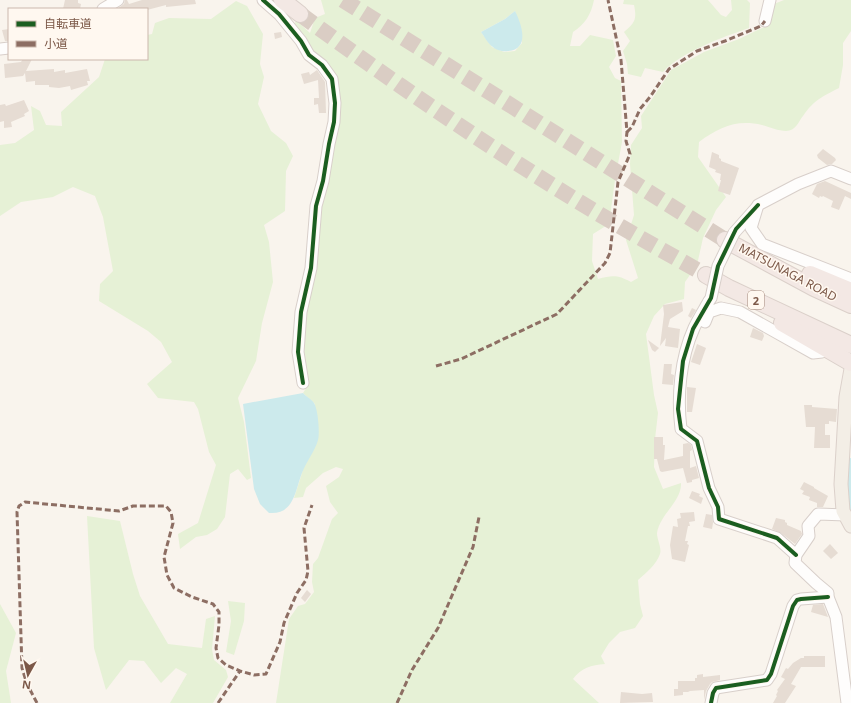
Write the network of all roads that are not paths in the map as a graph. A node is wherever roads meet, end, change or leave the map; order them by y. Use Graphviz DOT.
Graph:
graph roads {
  1 [pos="118,0"];
  2 [pos="263,0"];
  3 [pos="282,0"];
  4 [pos="770,0"];
  5 [pos="105,8"];
  6 [pos="300,14"];
  7 [pos="765,21"];
  8 [pos="851,179"];
  9 [pos="758,205"];
  10 [pos="730,236"];
  11 [pos="706,275"];
  12 [pos="851,280"];
  13 [pos="729,288"];
  14 [pos="851,291"];
  15 [pos="851,305"];
  16 [pos="690,345"];
  17 [pos="851,345"];
  18 [pos="826,348"];
  19 [pos="851,363"];
  20 [pos="851,370"];
  21 [pos="303,383"];
  22 [pos="848,521"];
  23 [pos="796,555"];
  24 [pos="828,597"];
  25 [pos="711,703"];
  26 [pos="847,703"];
  1 -- 5 [label="street"];
  2 -- 21 [label="street"];
  3 -- 6 [label="highway"];
  4 -- 7 [label="street"];
  8 -- 9 [label="street"];
  9 -- 10 [label="street"];
  9 -- 12 [label="street"];
  10 -- 14 [label="highway"];
  10 -- 15 [label="highway, MATSUNAGA ROAD"];
  10 -- 16 [label="street, bridge"];
  11 -- 13 [label="highway, 2"];
  13 -- 17 [label="highway, 2"];
  13 -- 18 [label="highway"];
  16 -- 18 [label="street"];
  16 -- 23 [label="street"];
  18 -- 19 [label="highway"];
  20 -- 22 [label="main road"];
  22 -- 23 [label="street"];
  23 -- 24 [label="street"];
  24 -- 25 [label="street"];
  24 -- 26 [label="street"];
}
